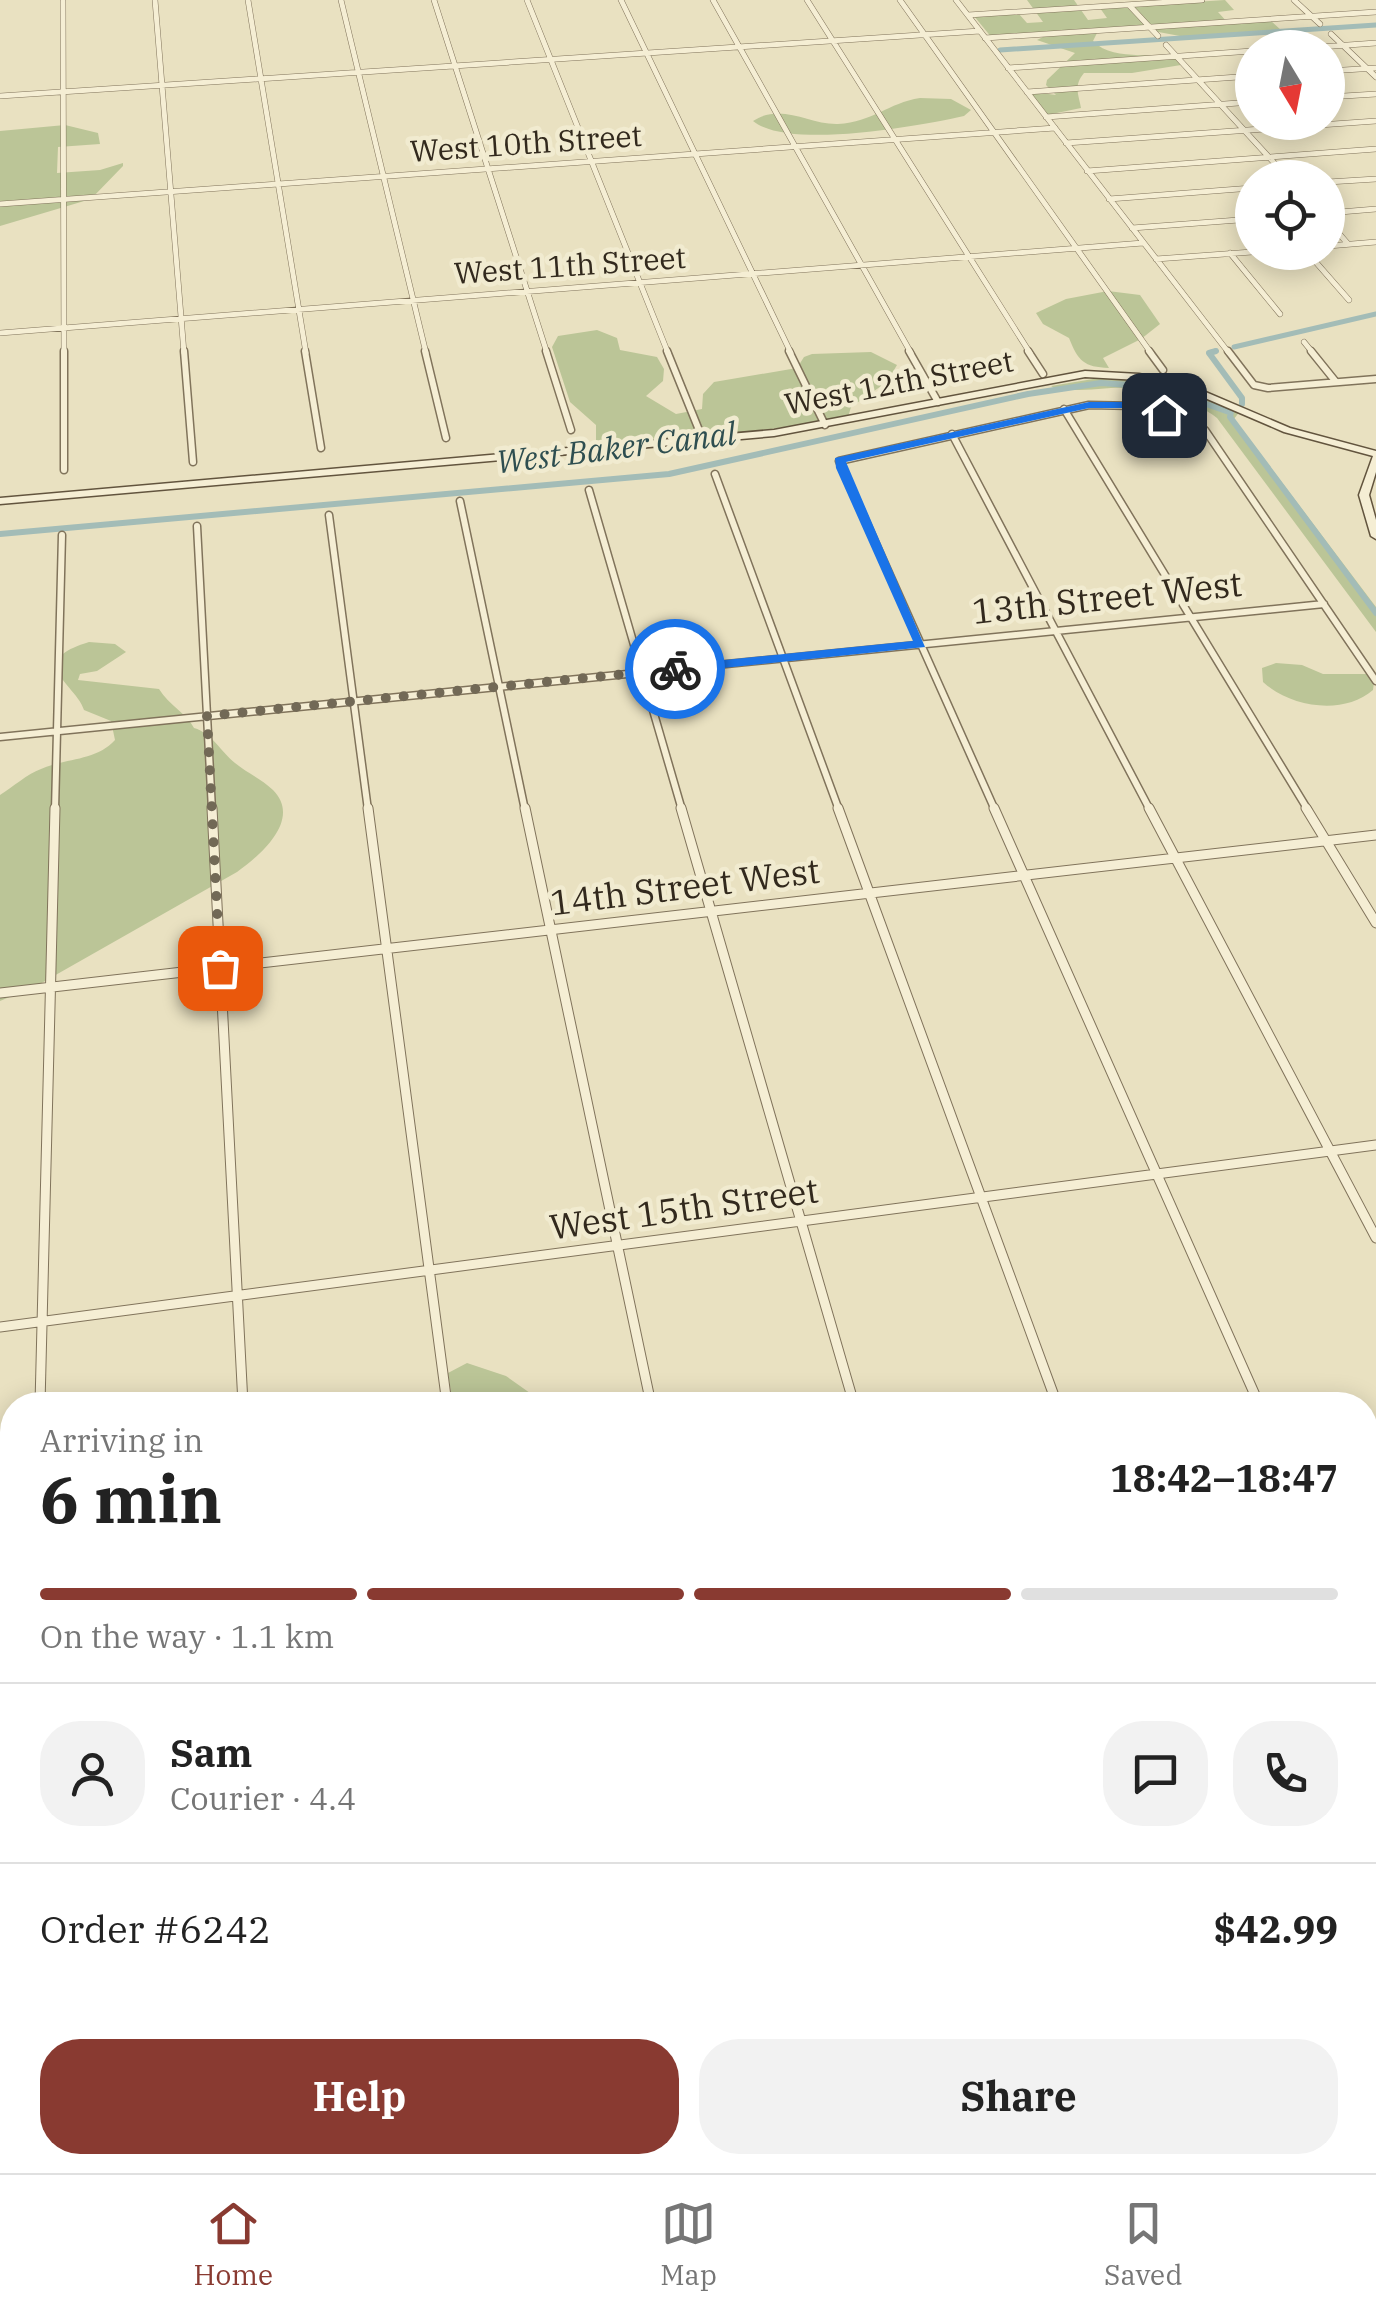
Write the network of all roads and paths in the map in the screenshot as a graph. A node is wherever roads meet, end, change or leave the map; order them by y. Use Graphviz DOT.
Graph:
graph roads {
  1 [pos="156,0"];
  2 [pos="248,0"];
  3 [pos="341,0"];
  4 [pos="434,0"];
  5 [pos="528,0"];
  6 [pos="621,0"];
  7 [pos="714,0"];
  8 [pos="807,0"];
  9 [pos="900,0"];
  10 [pos="956,0"];
  11 [pos="1202,0"];
  12 [pos="1294,0"];
  13 [pos="63,2"];
  14 [pos="1127,2"];
  15 [pos="1376,12"];
  16 [pos="968,15"];
  17 [pos="1311,16"];
  18 [pos="1320,24"];
  19 [pos="1150,27"];
  20 [pos="980,31"];
  21 [pos="924,34"];
  22 [pos="1158,36"];
  23 [pos="985,38"];
  24 [pos="832,40"];
  25 [pos="1376,43"];
  26 [pos="1166,45"];
  27 [pos="1345,45"];
  28 [pos="740,47"];
  29 [pos="1345,48"];
  30 [pos="1235,52"];
  31 [pos="646,53"];
  32 [pos="1177,56"];
  33 [pos="551,60"];
  34 [pos="455,66"];
  35 [pos="1008,68"];
  36 [pos="1366,68"];
  37 [pos="1376,68"];
  38 [pos="1345,70"];
  39 [pos="358,72"];
  40 [pos="1235,77"];
  41 [pos="1376,77"];
  42 [pos="261,79"];
  43 [pos="1198,80"];
  44 [pos="162,85"];
  45 [pos="63,92"];
  46 [pos="1026,92"];
  47 [pos="1376,94"];
  48 [pos="0,96"];
  49 [pos="1345,96"];
  50 [pos="1235,104"];
  51 [pos="1221,105"];
  52 [pos="1046,117"];
  53 [pos="1235,120"];
  54 [pos="1376,121"];
  55 [pos="1345,123"];
  56 [pos="1055,128"];
  57 [pos="1235,131"];
  58 [pos="994,133"];
  59 [pos="895,140"];
  60 [pos="1253,140"];
  61 [pos="1066,143"];
  62 [pos="796,147"];
  63 [pos="1376,149"];
  64 [pos="695,154"];
  65 [pos="1269,157"];
  66 [pos="1272,160"];
  67 [pos="592,162"];
  68 [pos="488,169"];
  69 [pos="1087,170"];
  70 [pos="384,177"];
  71 [pos="1376,178"];
  72 [pos="1345,181"];
  73 [pos="278,184"];
  74 [pos="1235,189"];
  75 [pos="171,192"];
  76 [pos="1109,199"];
  77 [pos="63,200"];
  78 [pos="0,204"];
  79 [pos="1376,210"];
  80 [pos="1345,212"];
  81 [pos="1235,220"];
  82 [pos="1132,228"];
  83 [pos="1345,241"];
  84 [pos="1376,242"];
  85 [pos="1143,243"];
  86 [pos="1345,244"];
  87 [pos="1348,244"];
  88 [pos="1077,248"];
  89 [pos="1230,253"];
  90 [pos="1235,253"];
  91 [pos="969,256"];
  92 [pos="1156,259"];
  93 [pos="861,265"];
  94 [pos="1323,270"];
  95 [pos="752,274"];
  96 [pos="640,283"];
  97 [pos="527,292"];
  98 [pos="413,300"];
  99 [pos="1349,300"];
  100 [pos="298,310"];
  101 [pos="1280,314"];
  102 [pos="182,319"];
  103 [pos="64,328"];
  104 [pos="0,333"];
  105 [pos="1304,342"];
  106 [pos="1164,370"];
  107 [pos="1044,374"];
  108 [pos="1376,379"];
  109 [pos="1336,382"];
  110 [pos="938,402"];
  111 [pos="1064,409"];
  112 [pos="824,425"];
  113 [pos="571,430"];
  114 [pos="952,434"];
  115 [pos="446,438"];
  116 [pos="702,440"];
  117 [pos="320,448"];
  118 [pos="1376,456"];
  119 [pos="193,462"];
  120 [pos="64,470"];
  121 [pos="714,474"];
  122 [pos="589,490"];
  123 [pos="0,501"];
  124 [pos="460,502"];
  125 [pos="330,515"];
  126 [pos="197,526"];
  127 [pos="62,536"];
  128 [pos="1376,536"];
  129 [pos="1324,604"];
  130 [pos="1191,616"];
  131 [pos="1057,630"];
  132 [pos="920,644"];
  133 [pos="782,658"];
  134 [pos="642,672"];
  135 [pos="1376,681"];
  136 [pos="499,687"];
  137 [pos="354,702"];
  138 [pos="207,716"];
  139 [pos="57,731"];
  140 [pos="0,737"];
  141 [pos="1376,835"];
  142 [pos="1326,841"];
  143 [pos="1176,858"];
  144 [pos="1024,876"];
  145 [pos="868,894"];
  146 [pos="711,912"];
  147 [pos="1376,923"];
  148 [pos="550,930"];
  149 [pos="387,948"];
  150 [pos="220,968"];
  151 [pos="51,987"];
  152 [pos="0,993"];
  153 [pos="1376,1145"];
  154 [pos="1330,1152"];
  155 [pos="1157,1174"];
  156 [pos="980,1198"];
  157 [pos="801,1221"];
  158 [pos="1376,1238"];
  159 [pos="617,1245"];
  160 [pos="429,1270"];
  161 [pos="237,1296"];
  162 [pos="42,1322"];
  163 [pos="0,1327"];
  164 [pos="40,1392"];
  165 [pos="242,1392"];
  166 [pos="445,1392"];
  167 [pos="648,1392"];
  168 [pos="850,1392"];
  169 [pos="1052,1392"];
  170 [pos="1254,1392"];
  1 -- 44 [label="street"];
  2 -- 42 [label="street"];
  3 -- 39 [label="street"];
  4 -- 34 [label="street"];
  5 -- 33 [label="street"];
  6 -- 31 [label="street"];
  7 -- 28 [label="street"];
  8 -- 24 [label="street"];
  9 -- 21 [label="street"];
  10 -- 16 [label="street"];
  11 -- 14 [label="street"];
  12 -- 17 [label="street"];
  13 -- 45 [label="street"];
  14 -- 16 [label="street"];
  14 -- 19 [label="street"];
  15 -- 17 [label="street"];
  16 -- 20 [label="street"];
  17 -- 18 [label="street"];
  17 -- 19 [label="street"];
  19 -- 22 [label="street"];
  19 -- 23 [label="street"];
  20 -- 21 [label="street"];
  20 -- 23 [label="street"];
  21 -- 24 [label="street"];
  21 -- 58 [label="street"];
  23 -- 35 [label="street"];
  24 -- 28 [label="street"];
  24 -- 59 [label="street"];
  25 -- 27 [label="street"];
  26 -- 32 [label="street"];
  28 -- 31 [label="street"];
  28 -- 62 [label="street"];
  29 -- 36 [label="street"];
  30 -- 32 [label="street"];
  31 -- 33 [label="street"];
  31 -- 64 [label="street"];
  32 -- 35 [label="street"];
  32 -- 43 [label="street"];
  33 -- 34 [label="street"];
  33 -- 67 [label="street"];
  34 -- 39 [label="street"];
  34 -- 68 [label="street"];
  35 -- 46 [label="street"];
  36 -- 37 [label="street"];
  36 -- 38 [label="street"];
  36 -- 41 [label="street"];
  39 -- 42 [label="street"];
  39 -- 70 [label="street"];
  40 -- 43 [label="street"];
  42 -- 44 [label="street"];
  42 -- 73 [label="street"];
  43 -- 46 [label="street"];
  43 -- 51 [label="street"];
  44 -- 45 [label="street"];
  44 -- 75 [label="street"];
  45 -- 48 [label="street"];
  45 -- 77 [label="street"];
  46 -- 52 [label="street"];
  47 -- 49 [label="street"];
  50 -- 51 [label="street"];
  51 -- 52 [label="street"];
  51 -- 53 [label="street"];
  52 -- 56 [label="street"];
  54 -- 55 [label="street"];
  56 -- 58 [label="street, West 10th Street"];
  56 -- 61 [label="street"];
  57 -- 61 [label="street"];
  58 -- 59 [label="street, West 10th Street"];
  58 -- 88 [label="street"];
  59 -- 62 [label="street, West 10th Street"];
  59 -- 91 [label="street"];
  60 -- 65 [label="street"];
  61 -- 69 [label="street"];
  62 -- 64 [label="street, West 10th Street"];
  62 -- 93 [label="street"];
  63 -- 65 [label="street"];
  64 -- 67 [label="street, West 10th Street"];
  64 -- 95 [label="street"];
  65 -- 66 [label="street"];
  65 -- 69 [label="street"];
  67 -- 68 [label="street, West 10th Street"];
  67 -- 96 [label="street"];
  68 -- 70 [label="street, West 10th Street"];
  68 -- 97 [label="street"];
  69 -- 76 [label="street"];
  70 -- 73 [label="street, West 10th Street"];
  70 -- 98 [label="street"];
  71 -- 72 [label="street"];
  73 -- 75 [label="street, West 10th Street"];
  73 -- 100 [label="street"];
  74 -- 76 [label="street"];
  75 -- 77 [label="street, West 10th Street"];
  75 -- 102 [label="street"];
  76 -- 82 [label="street"];
  77 -- 78 [label="street, West 10th Street"];
  77 -- 103 [label="street"];
  79 -- 80 [label="street"];
  81 -- 82 [label="street"];
  82 -- 85 [label="street"];
  83 -- 87 [label="street"];
  84 -- 87 [label="street"];
  85 -- 88 [label="street, West 11th Street"];
  85 -- 92 [label="street"];
  86 -- 87 [label="street"];
  88 -- 91 [label="street, West 11th Street"];
  88 -- 106 [label="street"];
  89 -- 90 [label="street"];
  89 -- 92 [label="street"];
  89 -- 101 [label="street"];
  91 -- 93 [label="street, West 11th Street"];
  91 -- 107 [label="street"];
  92 -- 109 [label="street"];
  93 -- 95 [label="street, West 11th Street"];
  93 -- 110 [label="street"];
  94 -- 99 [label="street"];
  95 -- 96 [label="street, West 11th Street"];
  95 -- 112 [label="street"];
  96 -- 97 [label="street, West 11th Street"];
  96 -- 116 [label="street"];
  97 -- 98 [label="street, West 11th Street"];
  97 -- 113 [label="street"];
  98 -- 100 [label="street, West 11th Street"];
  98 -- 115 [label="street"];
  100 -- 102 [label="street, West 11th Street"];
  100 -- 117 [label="street"];
  102 -- 103 [label="street, West 11th Street"];
  102 -- 119 [label="street"];
  103 -- 104 [label="street, West 11th Street"];
  103 -- 120 [label="street"];
  105 -- 109 [label="street"];
  108 -- 109 [label="street"];
  110 -- 112 [label="street, West 12th Street"];
  110 -- 118 [label="street, West 12th Street"];
  111 -- 114 [label="street"];
  111 -- 129 [label="street"];
  111 -- 130 [label="street"];
  112 -- 116 [label="street, West 12th Street"];
  114 -- 131 [label="street"];
  114 -- 132 [label="street"];
  116 -- 123 [label="street, West 12th Street"];
  118 -- 128 [label="street"];
  121 -- 133 [label="street"];
  122 -- 134 [label="street"];
  124 -- 136 [label="street"];
  125 -- 137 [label="street"];
  126 -- 138 [label="street"];
  127 -- 139 [label="street"];
  129 -- 130 [label="street, 13th Street West"];
  129 -- 135 [label="street"];
  130 -- 131 [label="street, 13th Street West"];
  130 -- 142 [label="street"];
  131 -- 132 [label="street, 13th Street West"];
  131 -- 143 [label="street"];
  132 -- 133 [label="street, 13th Street West"];
  132 -- 144 [label="street"];
  133 -- 134 [label="street, 13th Street West"];
  133 -- 145 [label="street"];
  134 -- 136 [label="street, 13th Street West"];
  134 -- 146 [label="street"];
  136 -- 137 [label="street, 13th Street West"];
  136 -- 148 [label="street"];
  137 -- 138 [label="street, 13th Street West"];
  137 -- 149 [label="street"];
  138 -- 139 [label="street, 13th Street West"];
  138 -- 150 [label="street"];
  139 -- 140 [label="street, 13th Street West"];
  139 -- 151 [label="street"];
  141 -- 142 [label="street, 14th Street West"];
  142 -- 143 [label="street, 14th Street West"];
  142 -- 147 [label="street"];
  143 -- 144 [label="street, 14th Street West"];
  143 -- 154 [label="street"];
  144 -- 145 [label="street, 14th Street West"];
  144 -- 155 [label="street"];
  145 -- 146 [label="street, 14th Street West"];
  145 -- 156 [label="street"];
  146 -- 148 [label="street, 14th Street West"];
  146 -- 157 [label="street"];
  148 -- 149 [label="street, 14th Street West"];
  148 -- 159 [label="street"];
  149 -- 150 [label="street, 14th Street West"];
  149 -- 160 [label="street"];
  150 -- 151 [label="street, 14th Street West"];
  150 -- 161 [label="street"];
  151 -- 152 [label="street, 14th Street West"];
  151 -- 162 [label="street"];
  153 -- 154 [label="street, West 15th Street"];
  154 -- 155 [label="street, West 15th Street"];
  154 -- 158 [label="street"];
  155 -- 156 [label="street, West 15th Street"];
  155 -- 170 [label="street"];
  156 -- 157 [label="street, West 15th Street"];
  156 -- 169 [label="street"];
  157 -- 159 [label="street, West 15th Street"];
  157 -- 168 [label="street"];
  159 -- 160 [label="street, West 15th Street"];
  159 -- 167 [label="street"];
  160 -- 161 [label="street, West 15th Street"];
  160 -- 166 [label="street"];
  161 -- 162 [label="street, West 15th Street"];
  161 -- 165 [label="street"];
  162 -- 163 [label="street, West 15th Street"];
  162 -- 164 [label="street"];
}
